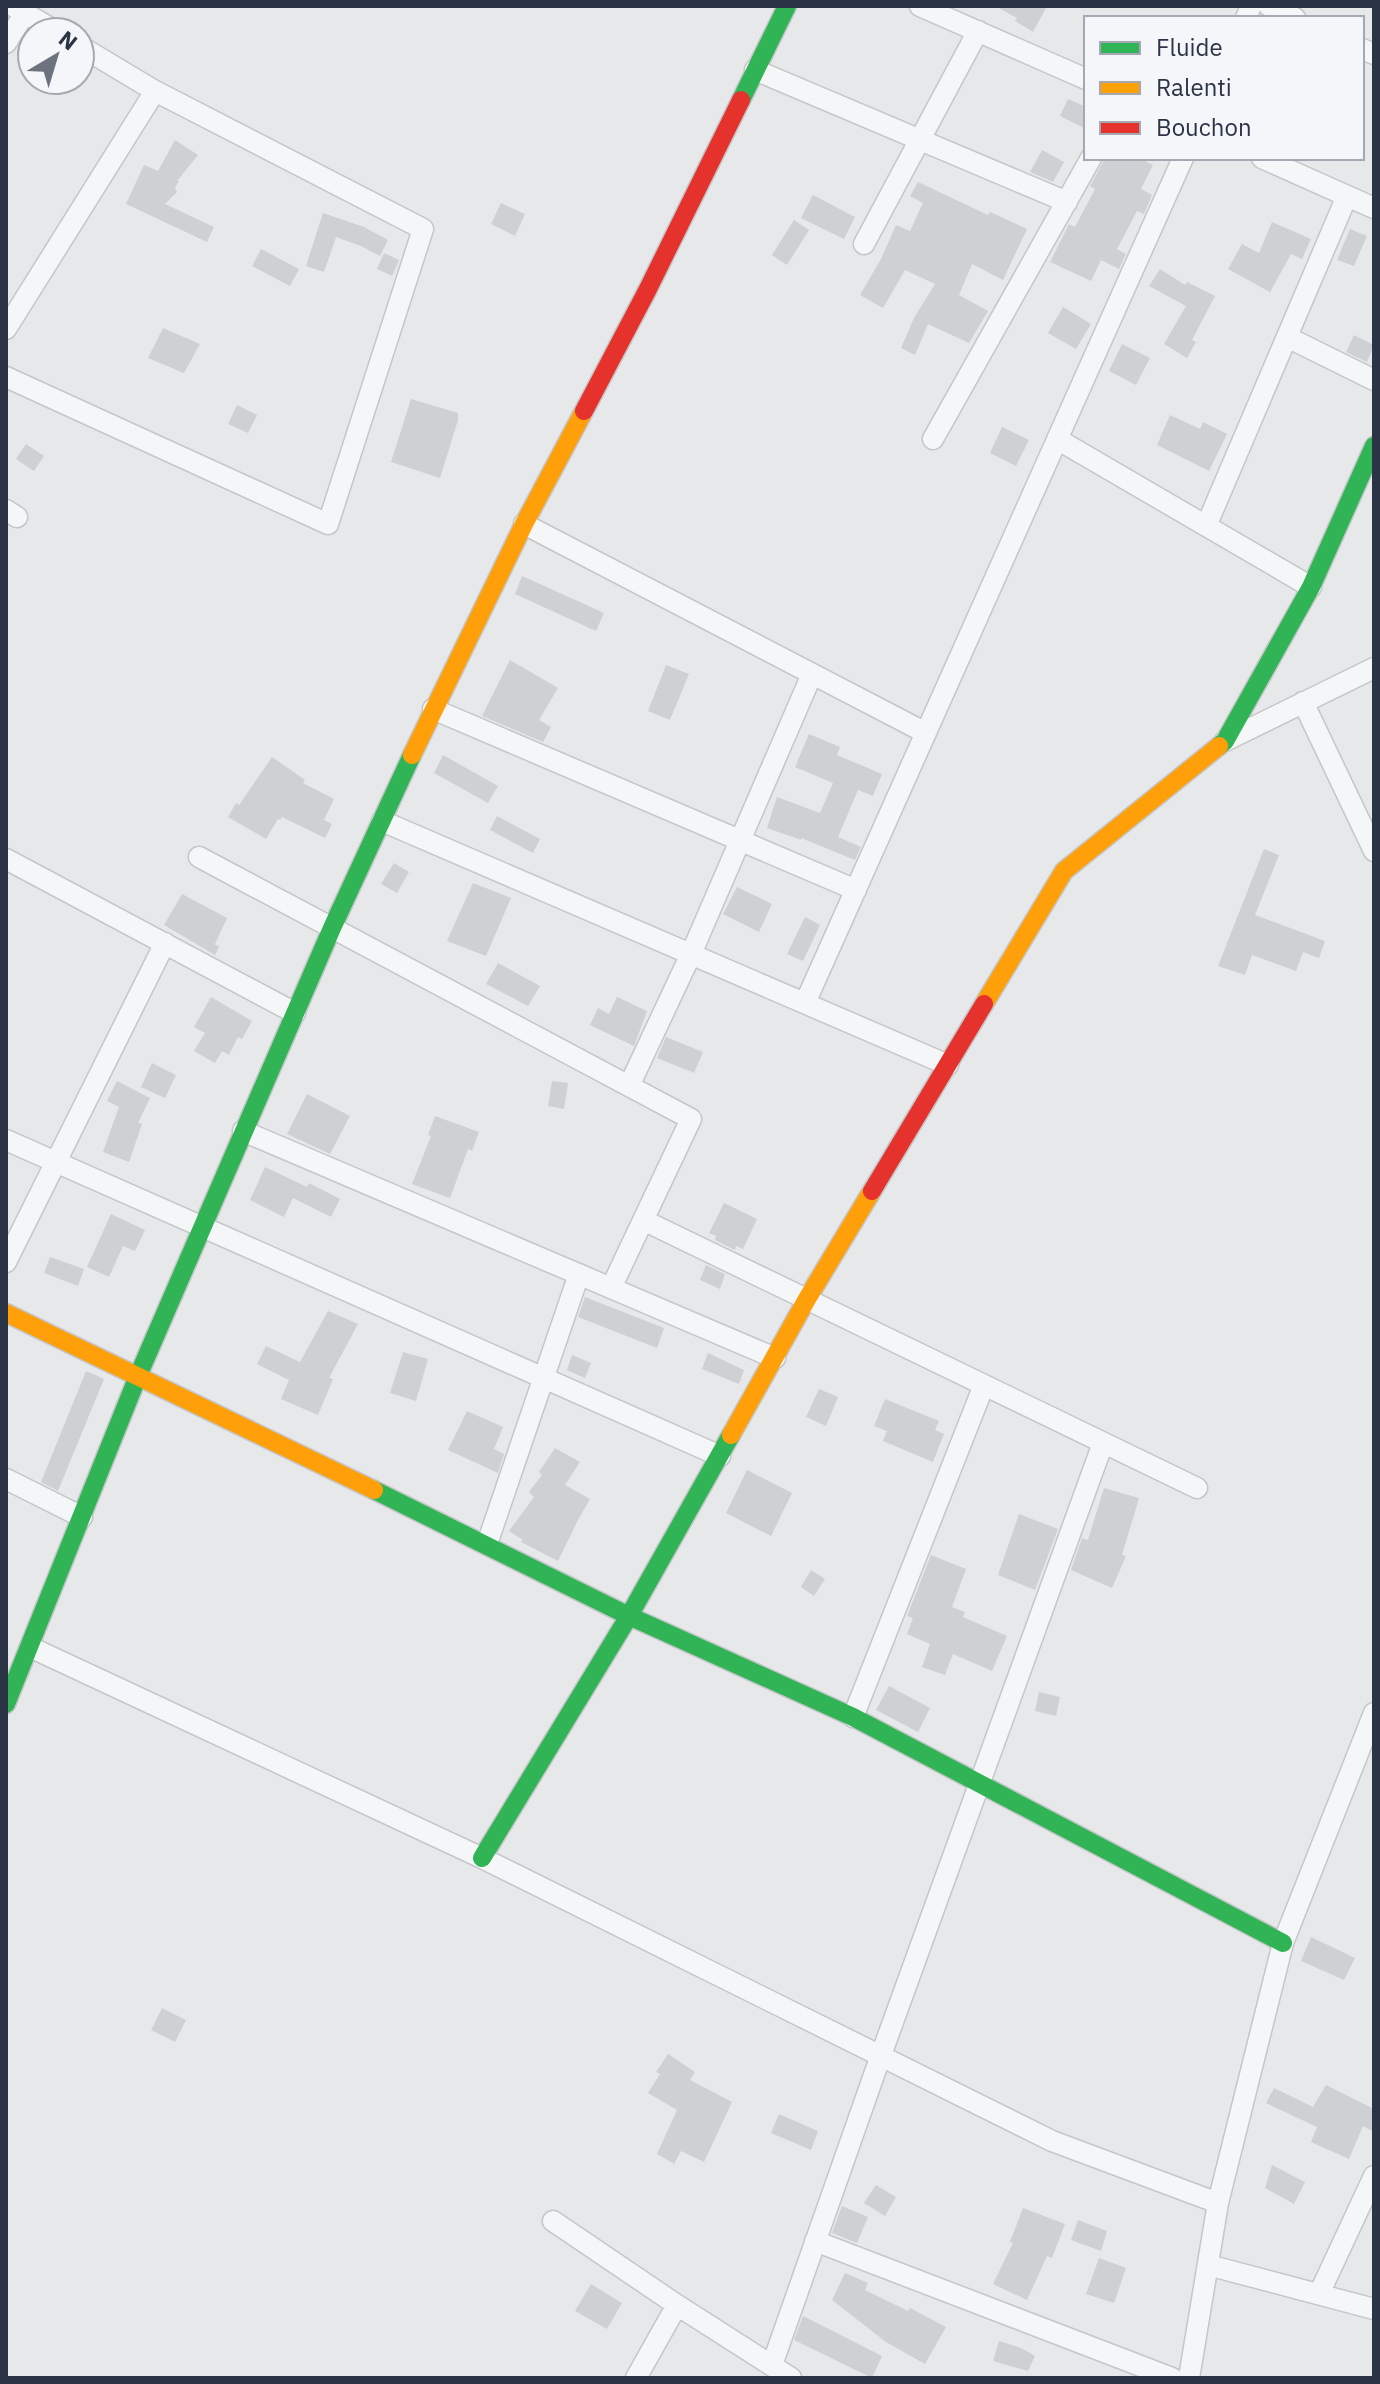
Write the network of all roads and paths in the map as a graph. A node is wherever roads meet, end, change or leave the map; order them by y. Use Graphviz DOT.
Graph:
graph roads {
  1 [pos="787,6"];
  2 [pos="920,6"];
  3 [pos="1269,6"];
  4 [pos="19,10"];
  5 [pos="1291,16"];
  6 [pos="978,31"];
  7 [pos="6,43"];
  8 [pos="96,56"];
  9 [pos="755,70"];
  10 [pos="1084,78"];
  11 [pos="155,91"];
  12 [pos="921,139"];
  13 [pos="1090,160"];
  14 [pos="1182,160"];
  15 [pos="1266,160"];
  16 [pos="1347,196"];
  17 [pos="1067,202"];
  18 [pos="1374,208"];
  19 [pos="864,244"];
  20 [pos="6,329"];
  21 [pos="1287,337"];
  22 [pos="6,377"];
  23 [pos="1374,380"];
  24 [pos="933,439"];
  25 [pos="1057,439"];
  26 [pos="1374,446"];
  27 [pos="524,524"];
  28 [pos="1207,524"];
  29 [pos="1311,587"];
  30 [pos="1374,668"];
  31 [pos="812,674"];
  32 [pos="1303,702"];
  33 [pos="433,709"];
  34 [pos="926,733"];
  35 [pos="1225,741"];
  36 [pos="382,821"];
  37 [pos="740,839"];
  38 [pos="1374,851"];
  39 [pos="199,857"];
  40 [pos="6,859"];
  41 [pos="856,890"];
  42 [pos="332,928"];
  43 [pos="165,943"];
  44 [pos="691,954"];
  45 [pos="805,1003"];
  46 [pos="295,1013"];
  47 [pos="948,1065"];
  48 [pos="629,1086"];
  49 [pos="243,1131"];
  50 [pos="6,1140"];
  51 [pos="56,1162"];
  52 [pos="643,1220"];
  53 [pos="203,1226"];
  54 [pos="6,1262"];
  55 [pos="579,1274"];
  56 [pos="611,1288"];
  57 [pos="807,1299"];
  58 [pos="6,1313"];
  59 [pos="775,1358"];
  60 [pos="138,1376"];
  61 [pos="544,1377"];
  62 [pos="984,1385"];
  63 [pos="1103,1443"];
  64 [pos="720,1456"];
  65 [pos="6,1479"];
  66 [pos="1197,1488"];
  67 [pos="82,1517"];
  68 [pos="487,1544"];
  69 [pos="629,1616"];
  70 [pos="30,1647"];
  71 [pos="6,1704"];
  72 [pos="1374,1713"];
  73 [pos="853,1717"];
  74 [pos="979,1784"];
  75 [pos="482,1858"];
  76 [pos="1283,1943"];
  77 [pos="881,2055"];
  78 [pos="1374,2176"];
  79 [pos="1218,2203"];
  80 [pos="553,2221"];
  81 [pos="815,2241"];
  82 [pos="1208,2265"];
  83 [pos="1319,2294"];
  84 [pos="677,2305"];
  85 [pos="1374,2309"];
  86 [pos="772,2365"];
  87 [pos="636,2378"];
  88 [pos="791,2378"];
  89 [pos="1172,2378"];
  90 [pos="1189,2378"];
  1 -- 9 [label="street"];
  2 -- 6 [label="street"];
  3 -- 5 [label="street"];
  4 -- 7 [label="street"];
  6 -- 10 [label="street"];
  6 -- 12 [label="street"];
  8 -- 11 [label="street"];
  9 -- 12 [label="street"];
  9 -- 27 [label="street"];
  11 -- 20 [label="street"];
  11 -- 22 [label="street"];
  12 -- 17 [label="street"];
  12 -- 19 [label="street"];
  13 -- 17 [label="street"];
  14 -- 25 [label="street"];
  15 -- 16 [label="street"];
  16 -- 18 [label="street"];
  16 -- 21 [label="street"];
  17 -- 24 [label="street"];
  21 -- 23 [label="street"];
  21 -- 28 [label="street"];
  25 -- 28 [label="street"];
  25 -- 34 [label="street"];
  26 -- 29 [label="street"];
  27 -- 31 [label="street"];
  27 -- 33 [label="street"];
  28 -- 29 [label="street"];
  29 -- 35 [label="street"];
  30 -- 32 [label="street"];
  31 -- 34 [label="street"];
  31 -- 37 [label="street"];
  32 -- 35 [label="street"];
  32 -- 38 [label="street"];
  33 -- 36 [label="street"];
  33 -- 37 [label="street"];
  34 -- 41 [label="street"];
  35 -- 47 [label="street"];
  36 -- 42 [label="street"];
  36 -- 44 [label="street"];
  37 -- 41 [label="street"];
  37 -- 44 [label="street"];
  39 -- 42 [label="street"];
  40 -- 43 [label="street"];
  41 -- 45 [label="street"];
  42 -- 46 [label="street"];
  42 -- 48 [label="street"];
  43 -- 46 [label="street"];
  43 -- 51 [label="street"];
  44 -- 45 [label="street"];
  44 -- 48 [label="street"];
  45 -- 47 [label="street"];
  46 -- 49 [label="street"];
  47 -- 57 [label="street"];
  48 -- 52 [label="street"];
  49 -- 53 [label="street"];
  49 -- 55 [label="street"];
  50 -- 51 [label="street"];
  51 -- 53 [label="street"];
  51 -- 54 [label="street"];
  52 -- 56 [label="street"];
  52 -- 57 [label="street"];
  53 -- 60 [label="street"];
  53 -- 61 [label="street"];
  55 -- 56 [label="street"];
  55 -- 61 [label="street"];
  56 -- 59 [label="street"];
  57 -- 59 [label="street"];
  57 -- 62 [label="street"];
  58 -- 60 [label="street"];
  59 -- 64 [label="street"];
  60 -- 67 [label="street"];
  60 -- 68 [label="street"];
  61 -- 64 [label="street"];
  61 -- 68 [label="street"];
  62 -- 63 [label="street"];
  62 -- 73 [label="street"];
  63 -- 66 [label="street"];
  63 -- 74 [label="street"];
  64 -- 69 [label="street"];
  65 -- 67 [label="street"];
  67 -- 70 [label="street"];
  68 -- 69 [label="street"];
  69 -- 73 [label="street"];
  69 -- 75 [label="street"];
  70 -- 71 [label="street"];
  70 -- 75 [label="street"];
  72 -- 76 [label="street"];
  73 -- 74 [label="street"];
  74 -- 76 [label="street"];
  74 -- 77 [label="street"];
  75 -- 77 [label="street"];
  76 -- 79 [label="street"];
  77 -- 79 [label="street"];
  77 -- 81 [label="street"];
  78 -- 83 [label="street"];
  79 -- 82 [label="street"];
  80 -- 84 [label="street"];
  81 -- 86 [label="street"];
  81 -- 89 [label="street"];
  82 -- 83 [label="street"];
  82 -- 90 [label="street"];
  83 -- 85 [label="street"];
  84 -- 86 [label="street"];
  84 -- 87 [label="street"];
  86 -- 88 [label="street"];
}
